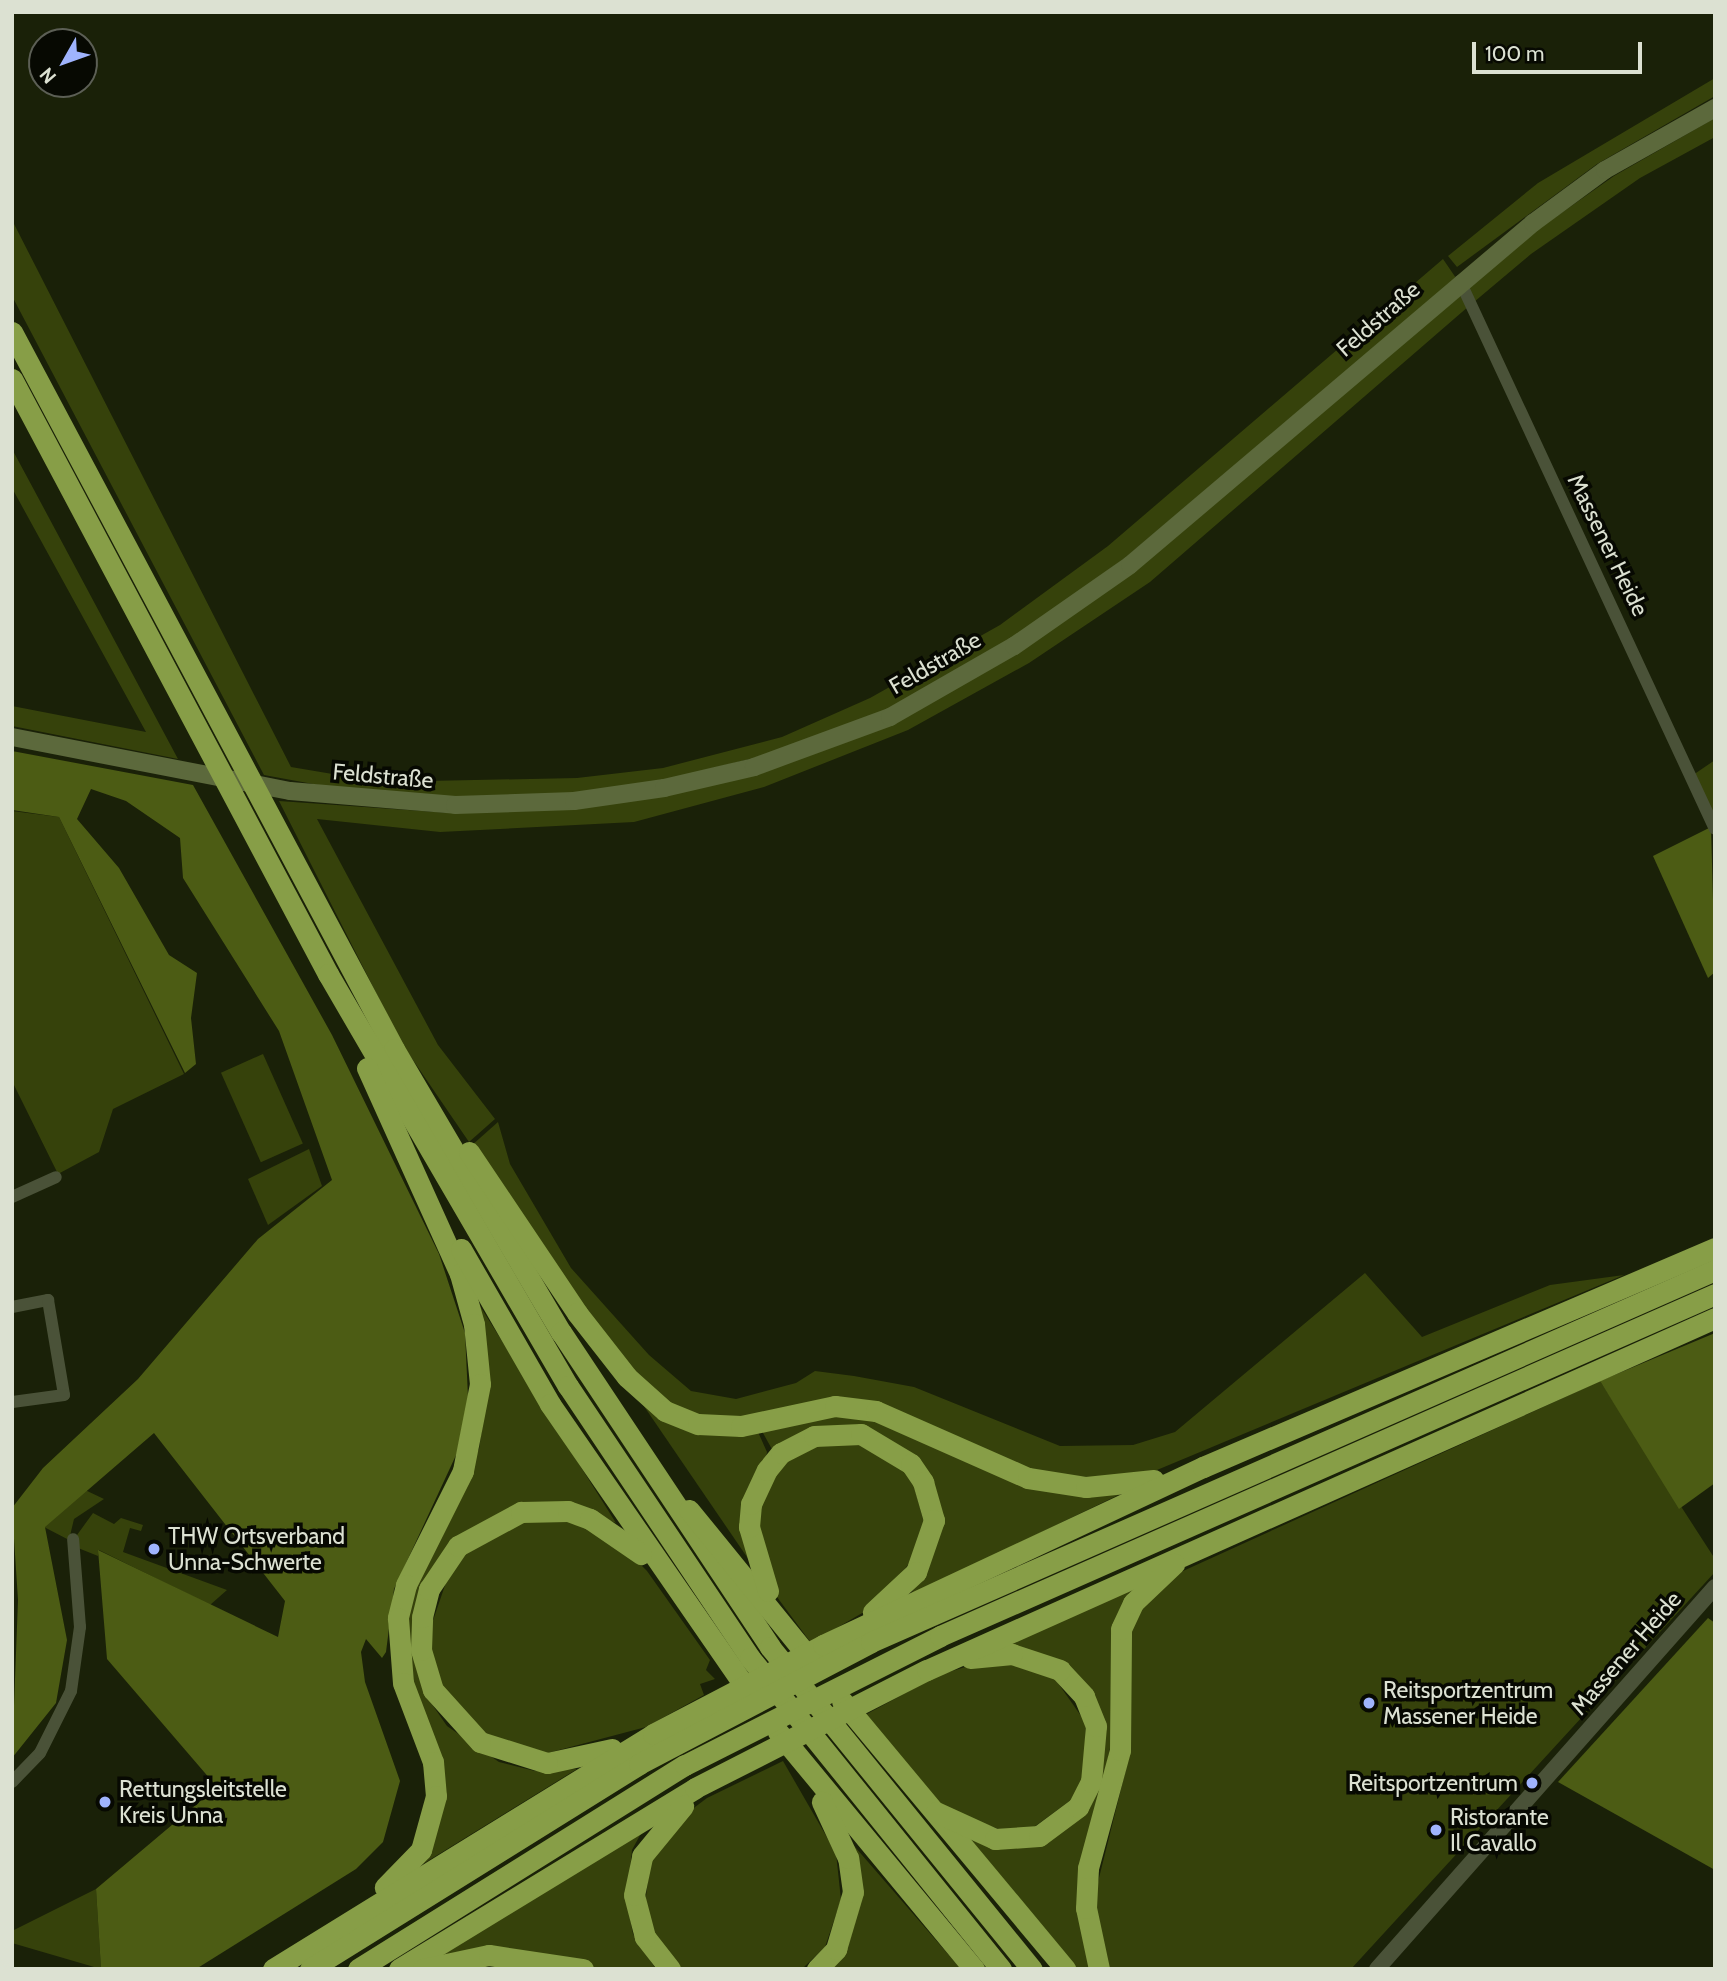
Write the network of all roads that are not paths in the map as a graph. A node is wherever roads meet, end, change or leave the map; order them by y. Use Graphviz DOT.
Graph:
graph roads {
  1 [pos="1715,108"];
  2 [pos="1460,281"];
  3 [pos="12,332"];
  4 [pos="12,379"];
  5 [pos="12,737"];
  6 [pos="1715,829"];
  7 [pos="328,974"];
  8 [pos="394,1049"];
  9 [pos="406,1153"];
  10 [pos="56,1177"];
  11 [pos="12,1197"];
  12 [pos="1715,1248"];
  13 [pos="1715,1270"];
  14 [pos="1715,1294"];
  15 [pos="12,1307"];
  16 [pos="1715,1318"];
  17 [pos="12,1402"];
  18 [pos="635,1448"];
  19 [pos="1203,1466"];
  20 [pos="1233,1530"];
  21 [pos="73,1539"];
  22 [pos="1715,1587"];
  23 [pos="674,1591"];
  24 [pos="793,1636"];
  25 [pos="823,1646"];
  26 [pos="927,1670"];
  27 [pos="653,1734"];
  28 [pos="757,1757"];
  29 [pos="797,1757"];
  30 [pos="900,1777"];
  31 [pos="12,1782"];
  32 [pos="347,1921"];
  33 [pos="273,1969"];
  34 [pos="310,1969"];
  35 [pos="358,1969"];
  36 [pos="399,1969"];
  37 [pos="423,1969"];
  38 [pos="583,1969"];
  39 [pos="670,1969"];
  40 [pos="817,1969"];
  41 [pos="974,1969"];
  42 [pos="1001,1969"];
  43 [pos="1031,1969"];
  44 [pos="1065,1969"];
  45 [pos="1099,1969"];
  46 [pos="1377,1969"];
  1 -- 2 [label="main road, Feldstraße"];
  2 -- 5 [label="main road, Feldstraße"];
  2 -- 6 [label="street, Massener Heide"];
  3 -- 8 [label="highway"];
  4 -- 7 [label="highway"];
  7 -- 9 [label="highway"];
  7 -- 42 [label="highway"];
  8 -- 18 [label="highway"];
  8 -- 19 [label="highway"];
  9 -- 23 [label="highway"];
  9 -- 32 [label="highway"];
  10 -- 11 [label="street"];
  12 -- 19 [label="highway"];
  13 -- 34 [label="highway"];
  14 -- 35 [label="highway"];
  15 -- 17 [label="street"];
  16 -- 20 [label="highway"];
  18 -- 24 [label="highway"];
  18 -- 43 [label="highway"];
  19 -- 25 [label="highway"];
  20 -- 26 [label="highway"];
  20 -- 45 [label="highway"];
  21 -- 31 [label="street"];
  22 -- 46 [label="street, Massener Heide"];
  23 -- 27 [label="highway"];
  23 -- 29 [label="highway"];
  24 -- 25 [label="highway"];
  24 -- 30 [label="highway"];
  25 -- 27 [label="highway"];
  26 -- 28 [label="highway"];
  26 -- 30 [label="highway"];
  27 -- 32 [label="highway"];
  28 -- 36 [label="highway"];
  28 -- 39 [label="highway"];
  29 -- 40 [label="highway"];
  29 -- 41 [label="highway"];
  30 -- 44 [label="highway"];
  32 -- 33 [label="highway"];
  37 -- 38 [label="highway"];
}
